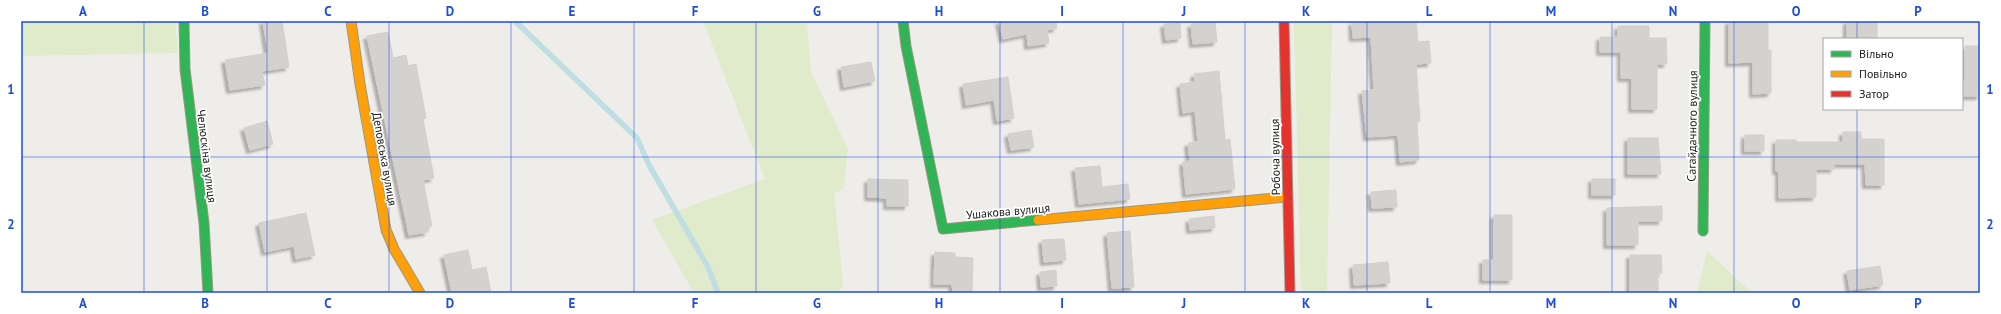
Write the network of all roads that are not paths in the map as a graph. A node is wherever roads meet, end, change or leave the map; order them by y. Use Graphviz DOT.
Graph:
graph roads {
  1 [pos="184,21"];
  2 [pos="351,21"];
  3 [pos="903,21"];
  4 [pos="1284,21"];
  5 [pos="1705,21"];
  6 [pos="1287,197"];
  7 [pos="1703,231"];
  8 [pos="208,293"];
  9 [pos="420,293"];
  10 [pos="1290,293"];
  1 -- 8 [label="street, Челюскіна вулиця"];
  2 -- 9 [label="street, Деповська вулиця"];
  3 -- 6 [label="street, Ушакова вулиця"];
  4 -- 6 [label="street, Робоча вулиця"];
  5 -- 7 [label="street, Сагайдачного вулиця"];
  6 -- 10 [label="street, Робоча вулиця"];
}
